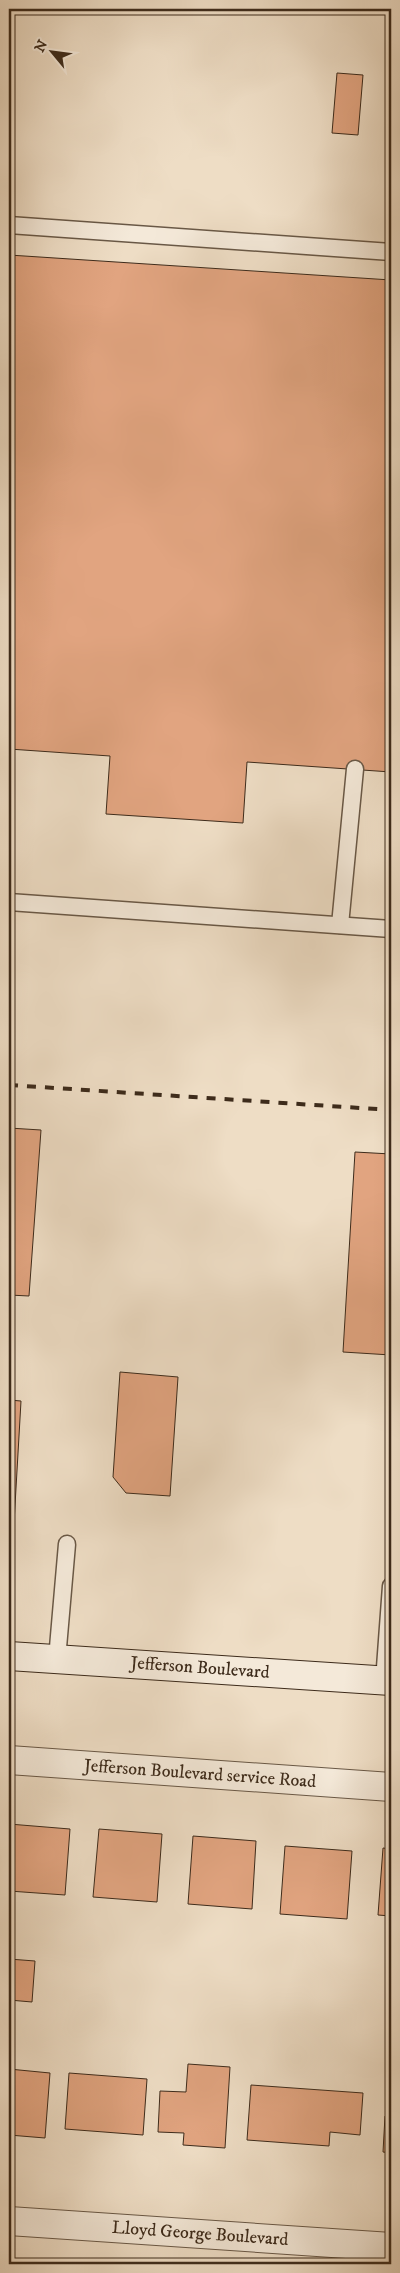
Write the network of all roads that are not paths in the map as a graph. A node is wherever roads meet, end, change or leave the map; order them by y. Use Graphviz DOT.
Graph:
graph roads {
  1 [pos="9,224"];
  2 [pos="391,252"];
  3 [pos="355,769"];
  4 [pos="9,902"];
  5 [pos="340,926"];
  6 [pos="391,929"];
  7 [pos="67,1544"];
  8 [pos="391,1586"];
  9 [pos="9,1656"];
  10 [pos="57,1659"];
  11 [pos="388,1681"];
  12 [pos="9,1760"];
  13 [pos="391,1787"];
  14 [pos="9,2221"];
  15 [pos="391,2247"];
  1 -- 2 [label="lane"];
  3 -- 5 [label="lane"];
  4 -- 5 [label="lane"];
  5 -- 6 [label="lane"];
  7 -- 10 [label="lane"];
  8 -- 11 [label="lane"];
  9 -- 10 [label="street, Jefferson Boulevard"];
  10 -- 11 [label="street, Jefferson Boulevard"];
  12 -- 13 [label="street, Jefferson Boulevard service Road"];
  14 -- 15 [label="street, Lloyd George Boulevard"];
}
